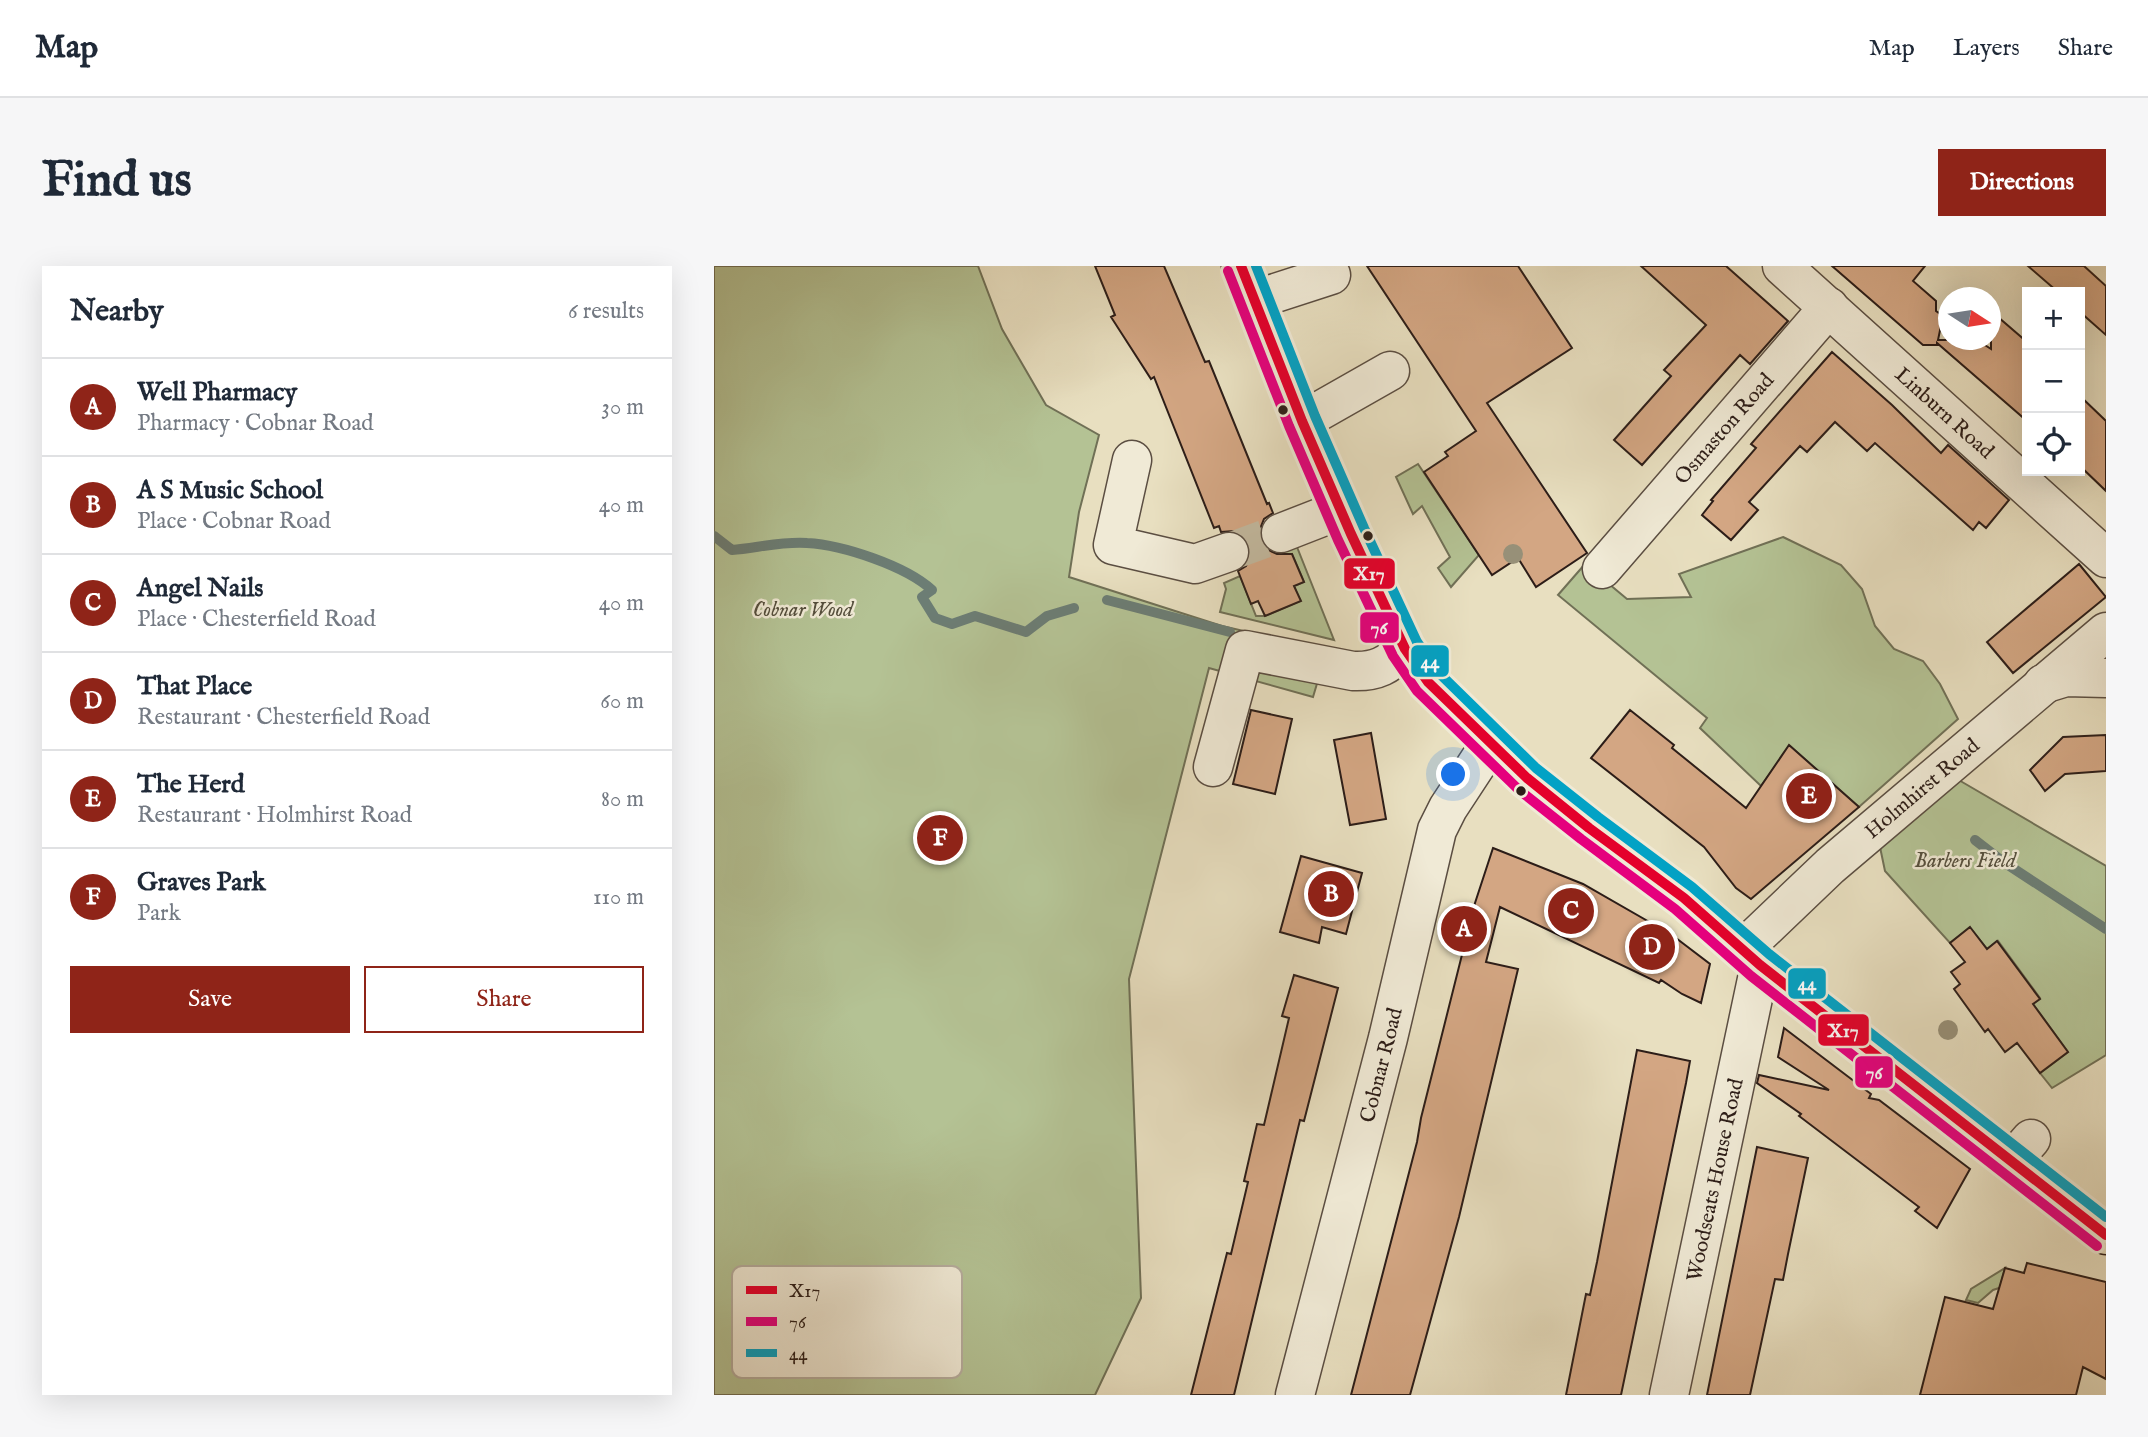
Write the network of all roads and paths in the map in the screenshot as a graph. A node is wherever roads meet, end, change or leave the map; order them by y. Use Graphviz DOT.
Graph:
graph roads {
  1 [pos="1782,266"];
  2 [pos="1331,275"];
  3 [pos="1248,283"];
  4 [pos="1829,307"];
  5 [pos="1390,371"];
  6 [pos="1302,421"];
  7 [pos="1132,460"];
  8 [pos="1340,510"];
  9 [pos="1281,533"];
  10 [pos="1229,552"];
  11 [pos="2106,558"];
  12 [pos="1620,562"];
  13 [pos="2106,632"];
  14 [pos="1405,649"];
  15 [pos="2106,678"];
  16 [pos="2043,684"];
  17 [pos="1490,744"];
  18 [pos="1213,767"];
  19 [pos="1751,958"];
  20 [pos="2106,1235"];
  21 [pos="1295,1395"];
  22 [pos="1670,1395"];
  1 -- 4 [label="street, Linburn Road"];
  2 -- 3 [label="street"];
  3 -- 6 [label="highway"];
  4 -- 11 [label="street, Linburn Road"];
  4 -- 12 [label="street, Osmaston Road"];
  5 -- 6 [label="street"];
  6 -- 8 [label="highway"];
  7 -- 10 [label="street"];
  8 -- 9 [label="street"];
  8 -- 14 [label="highway"];
  13 -- 16 [label="street, Holmhirst Road"];
  14 -- 17 [label="highway"];
  14 -- 18 [label="street"];
  15 -- 16 [label="street"];
  16 -- 19 [label="street, Holmhirst Road"];
  17 -- 19 [label="highway"];
  17 -- 21 [label="street, Cobnar Road"];
  19 -- 20 [label="highway"];
  19 -- 22 [label="street, Woodseats House Road"];
}
